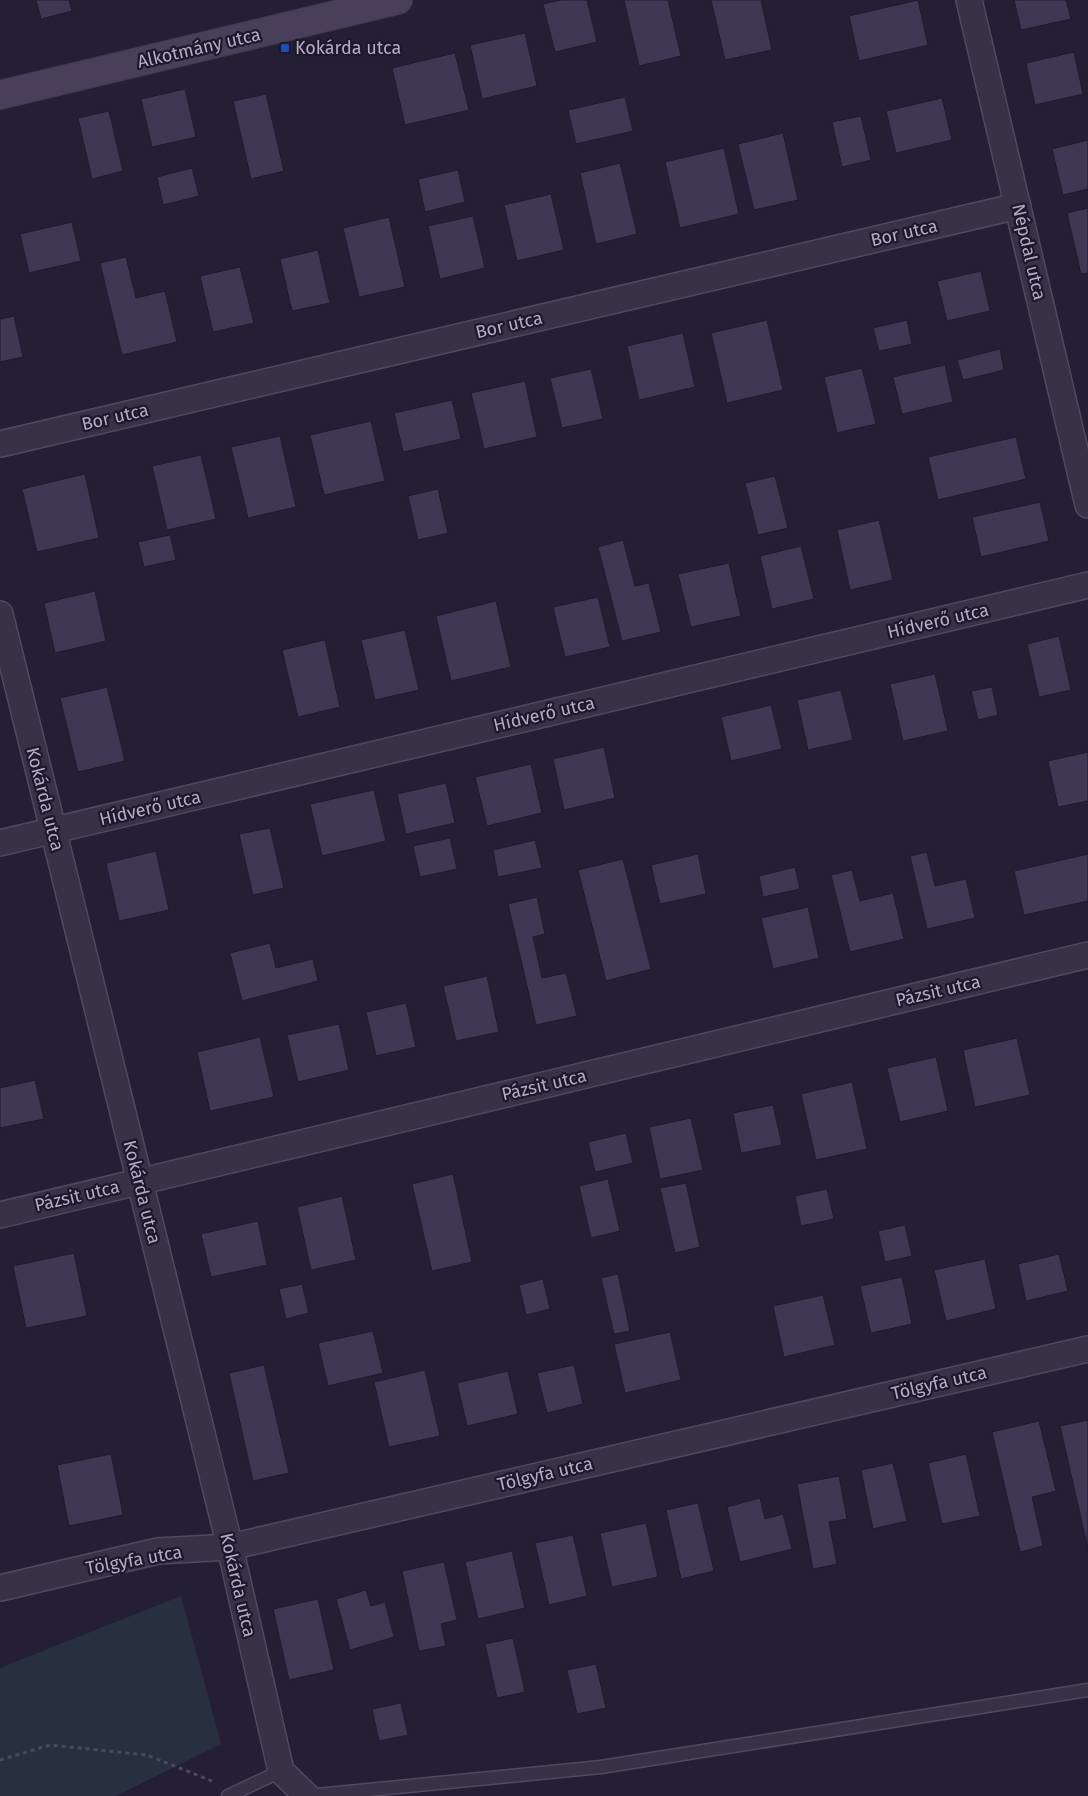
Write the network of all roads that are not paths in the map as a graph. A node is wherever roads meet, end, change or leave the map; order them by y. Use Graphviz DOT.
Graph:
graph roads {
  1 [pos="398,0"];
  2 [pos="969,0"];
  3 [pos="0,95"];
  4 [pos="1018,206"];
  5 [pos="0,444"];
  6 [pos="1088,504"];
  7 [pos="1088,585"];
  8 [pos="0,614"];
  9 [pos="52,831"];
  10 [pos="0,843"];
  11 [pos="1088,955"];
  12 [pos="140,1182"];
  13 [pos="0,1215"];
  14 [pos="1088,1349"];
  15 [pos="230,1547"];
  16 [pos="0,1588"];
  17 [pos="1088,1690"];
  18 [pos="281,1771"];
  19 [pos="234,1793"];
  20 [pos="307,1796"];
  1 -- 3 [label="street, Alkotmány utca"];
  2 -- 4 [label="street, Népdal utca"];
  4 -- 5 [label="street, Bor utca"];
  4 -- 6 [label="street, Népdal utca"];
  7 -- 9 [label="street, Hídverő utca"];
  8 -- 9 [label="street, Kokárda utca"];
  9 -- 10 [label="street, Hídverő utca"];
  9 -- 12 [label="street, Kokárda utca"];
  11 -- 12 [label="street, Pázsit utca"];
  12 -- 13 [label="street, Pázsit utca"];
  12 -- 15 [label="street, Kokárda utca"];
  14 -- 15 [label="street, Tölgyfa utca"];
  15 -- 16 [label="street, Tölgyfa utca"];
  15 -- 18 [label="street, Kokárda utca"];
  17 -- 20 [label="lane"];
  18 -- 19 [label="lane"];
  18 -- 20 [label="street"];
}
